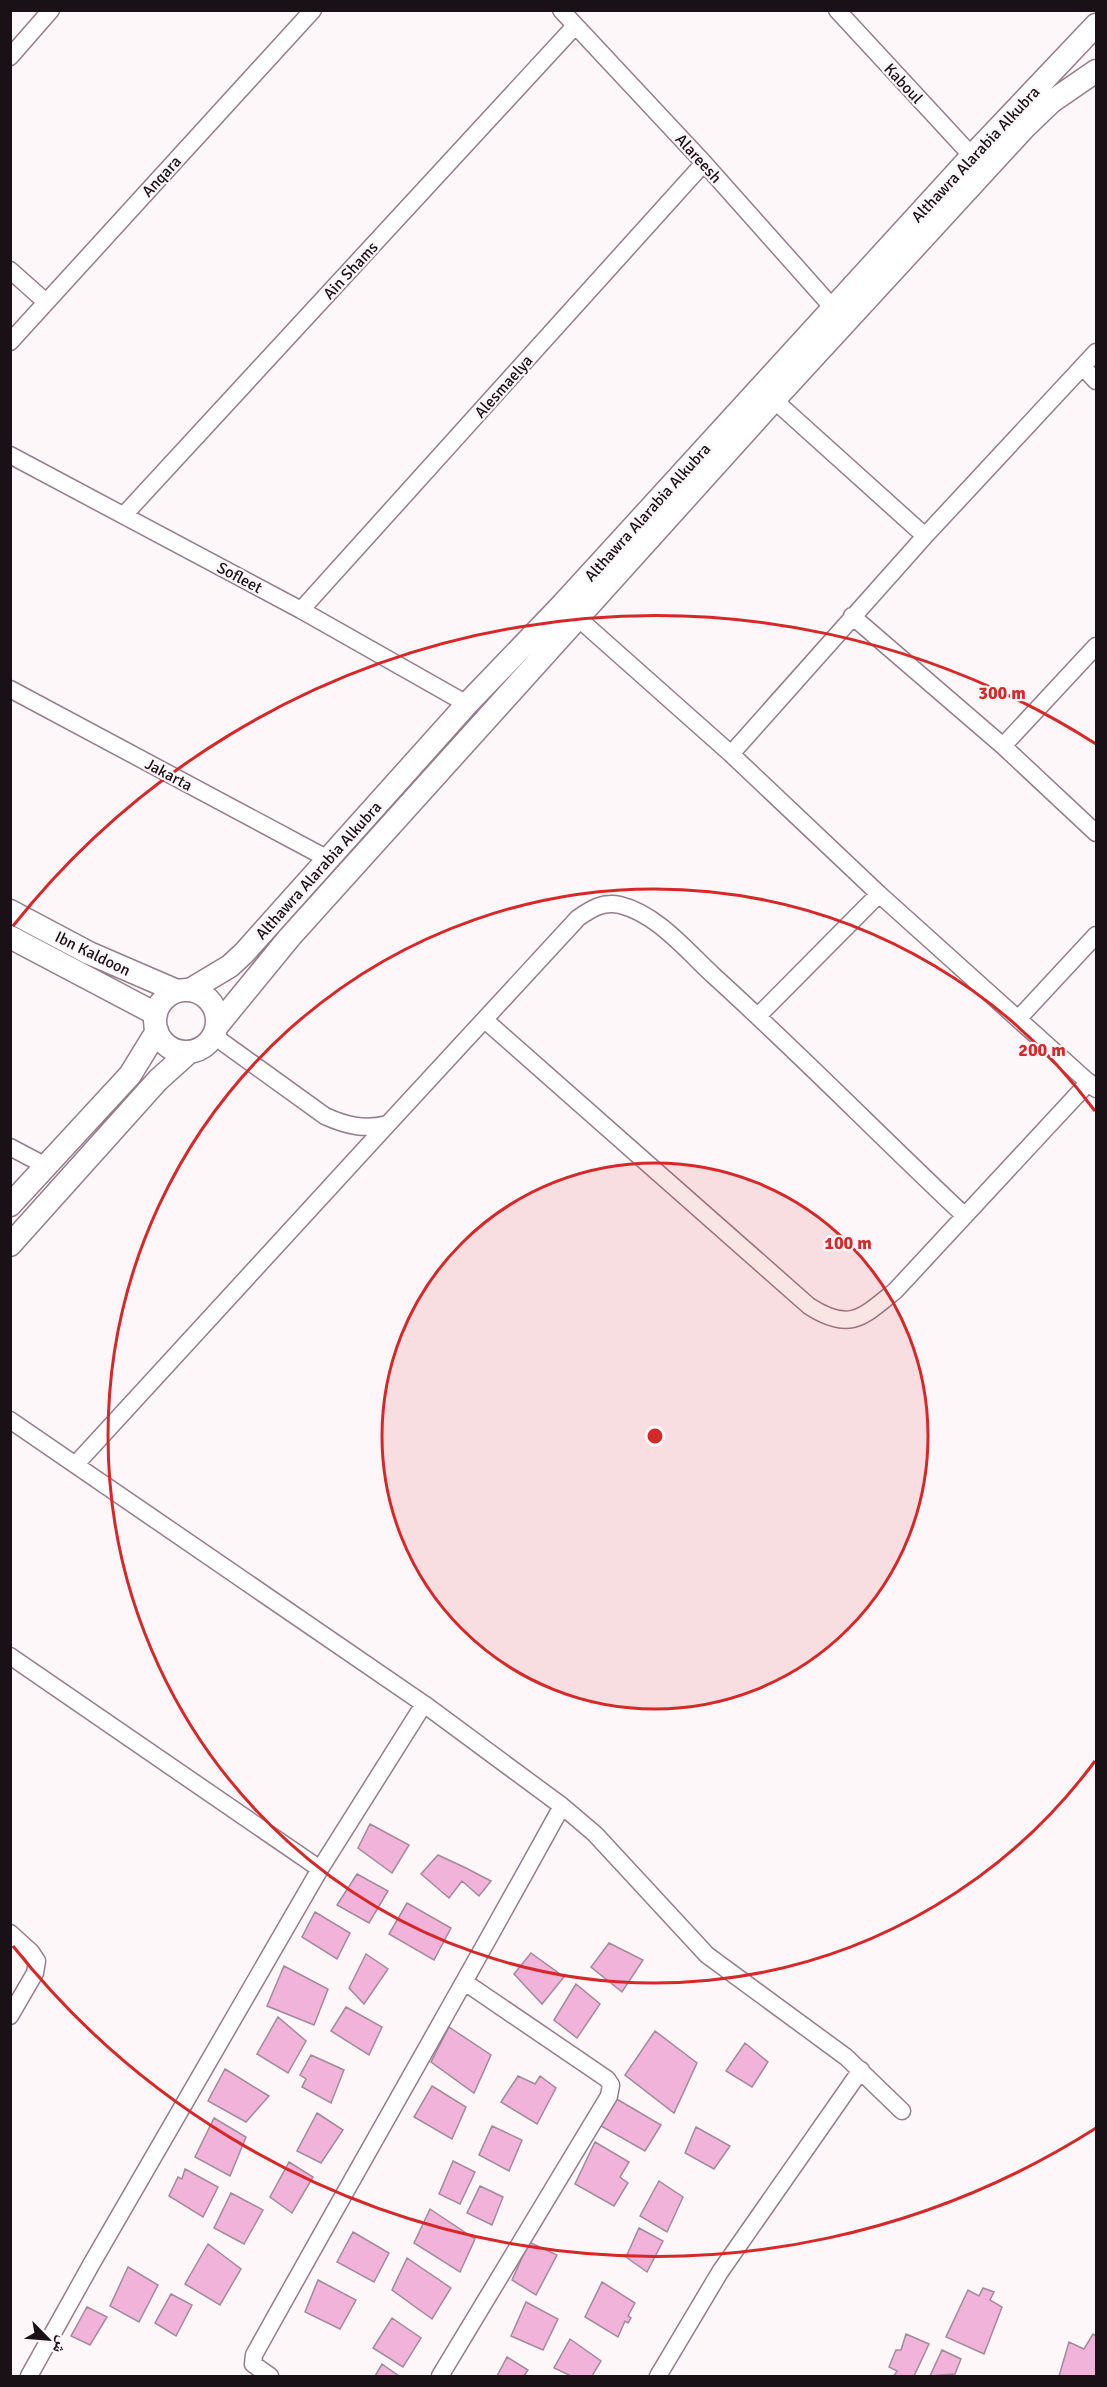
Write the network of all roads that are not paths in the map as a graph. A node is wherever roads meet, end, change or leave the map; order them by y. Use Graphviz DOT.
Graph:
graph roads {
  1 [pos="51,10"];
  2 [pos="313,10"];
  3 [pos="561,10"];
  4 [pos="837,10"];
  5 [pos="1096,25"];
  6 [pos="575,26"];
  7 [pos="10,57"];
  8 [pos="1096,71"];
  9 [pos="972,156"];
  10 [pos="704,163"];
  11 [pos="10,270"];
  12 [pos="46,302"];
  13 [pos="833,308"];
  14 [pos="10,342"];
  15 [pos="1096,352"];
  16 [pos="1083,367"];
  17 [pos="1096,381"];
  18 [pos="774,400"];
  19 [pos="10,455"];
  20 [pos="124,515"];
  21 [pos="925,536"];
  22 [pos="301,610"];
  23 [pos="571,612"];
  24 [pos="852,616"];
  25 [pos="1096,646"];
  26 [pos="10,689"];
  27 [pos="467,704"];
  28 [pos="1003,746"];
  29 [pos="731,754"];
  30 [pos="1096,832"];
  31 [pos="328,859"];
  32 [pos="879,894"];
  33 [pos="10,911"];
  34 [pos="270,921"];
  35 [pos="1096,936"];
  36 [pos="10,937"];
  37 [pos="289,938"];
  38 [pos="183,990"];
  39 [pos="758,1016"];
  40 [pos="1019,1018"];
  41 [pos="486,1021"];
  42 [pos="156,1022"];
  43 [pos="215,1031"];
  44 [pos="189,1052"];
  45 [pos="1093,1086"];
  46 [pos="388,1124"];
  47 [pos="10,1147"];
  48 [pos="46,1166"];
  49 [pos="10,1205"];
  50 [pos="965,1216"];
  51 [pos="10,1245"];
  52 [pos="10,1420"];
  53 [pos="76,1464"];
  54 [pos="10,1656"];
  55 [pos="424,1704"];
  56 [pos="562,1806"];
  57 [pos="320,1869"];
  58 [pos="10,1933"];
  59 [pos="466,1983"];
  60 [pos="10,2016"];
  61 [pos="861,2070"];
  62 [pos="902,2111"];
  63 [pos="30,2376"];
  64 [pos="270,2376"];
  65 [pos="440,2376"];
  66 [pos="658,2376"];
  1 -- 7 [label="street"];
  2 -- 12 [label="street, Anqara"];
  3 -- 6 [label="street, Alareesh"];
  4 -- 9 [label="street, Kaboul"];
  5 -- 9 [label="street, Althawra Alarabia Alkubra"];
  6 -- 10 [label="street, Alareesh"];
  6 -- 20 [label="street, Ain Shams"];
  8 -- 18 [label="street, Althawra Alarabia Alkubra"];
  9 -- 13 [label="street, Althawra Alarabia Alkubra"];
  10 -- 13 [label="street, Alareesh"];
  10 -- 22 [label="street, Alesmaelya"];
  11 -- 12 [label="street"];
  12 -- 14 [label="street, Anqara"];
  13 -- 23 [label="street, Althawra Alarabia Alkubra"];
  15 -- 16 [label="street"];
  16 -- 17 [label="street"];
  16 -- 21 [label="street"];
  18 -- 21 [label="street"];
  18 -- 23 [label="street, Althawra Alarabia Alkubra"];
  19 -- 20 [label="street, Sofleet"];
  20 -- 22 [label="street, Sofleet"];
  21 -- 24 [label="street"];
  22 -- 27 [label="street, Sofleet"];
  23 -- 27 [label="street, Althawra Alarabia Alkubra"];
  23 -- 29 [label="street"];
  23 -- 37 [label="street, Althawra Alarabia Alkubra"];
  24 -- 28 [label="street"];
  24 -- 29 [label="street"];
  25 -- 28 [label="street"];
  26 -- 31 [label="street, Jakarta"];
  27 -- 31 [label="street, Althawra Alarabia Alkubra"];
  28 -- 30 [label="street"];
  29 -- 32 [label="street"];
  31 -- 34 [label="street, Althawra Alarabia Alkubra"];
  32 -- 39 [label="street"];
  32 -- 40 [label="street"];
  33 -- 38 [label="street, Ibn Kaldoon"];
  34 -- 37 [label="street"];
  34 -- 38 [label="street, Althawra Alarabia Alkubra"];
  35 -- 40 [label="street"];
  36 -- 42 [label="street, Ibn Kaldoon"];
  37 -- 43 [label="street, Althawra Alarabia Alkubra"];
  38 -- 42 [label="street"];
  38 -- 43 [label="street"];
  39 -- 41 [label="street"];
  39 -- 50 [label="street"];
  40 -- 45 [label="street"];
  41 -- 46 [label="street"];
  41 -- 50 [label="street"];
  42 -- 44 [label="street"];
  42 -- 48 [label="street"];
  43 -- 44 [label="street"];
  43 -- 46 [label="street"];
  44 -- 51 [label="street"];
  45 -- 50 [label="street"];
  46 -- 53 [label="street"];
  47 -- 48 [label="street"];
  48 -- 49 [label="street"];
  52 -- 53 [label="street"];
  53 -- 55 [label="street"];
  54 -- 57 [label="street"];
  55 -- 56 [label="street"];
  55 -- 57 [label="street"];
  56 -- 59 [label="street"];
  56 -- 61 [label="street"];
  57 -- 63 [label="street"];
  58 -- 60 [label="street"];
  59 -- 64 [label="street"];
  59 -- 65 [label="street"];
  61 -- 62 [label="street"];
  61 -- 66 [label="street"];
}
